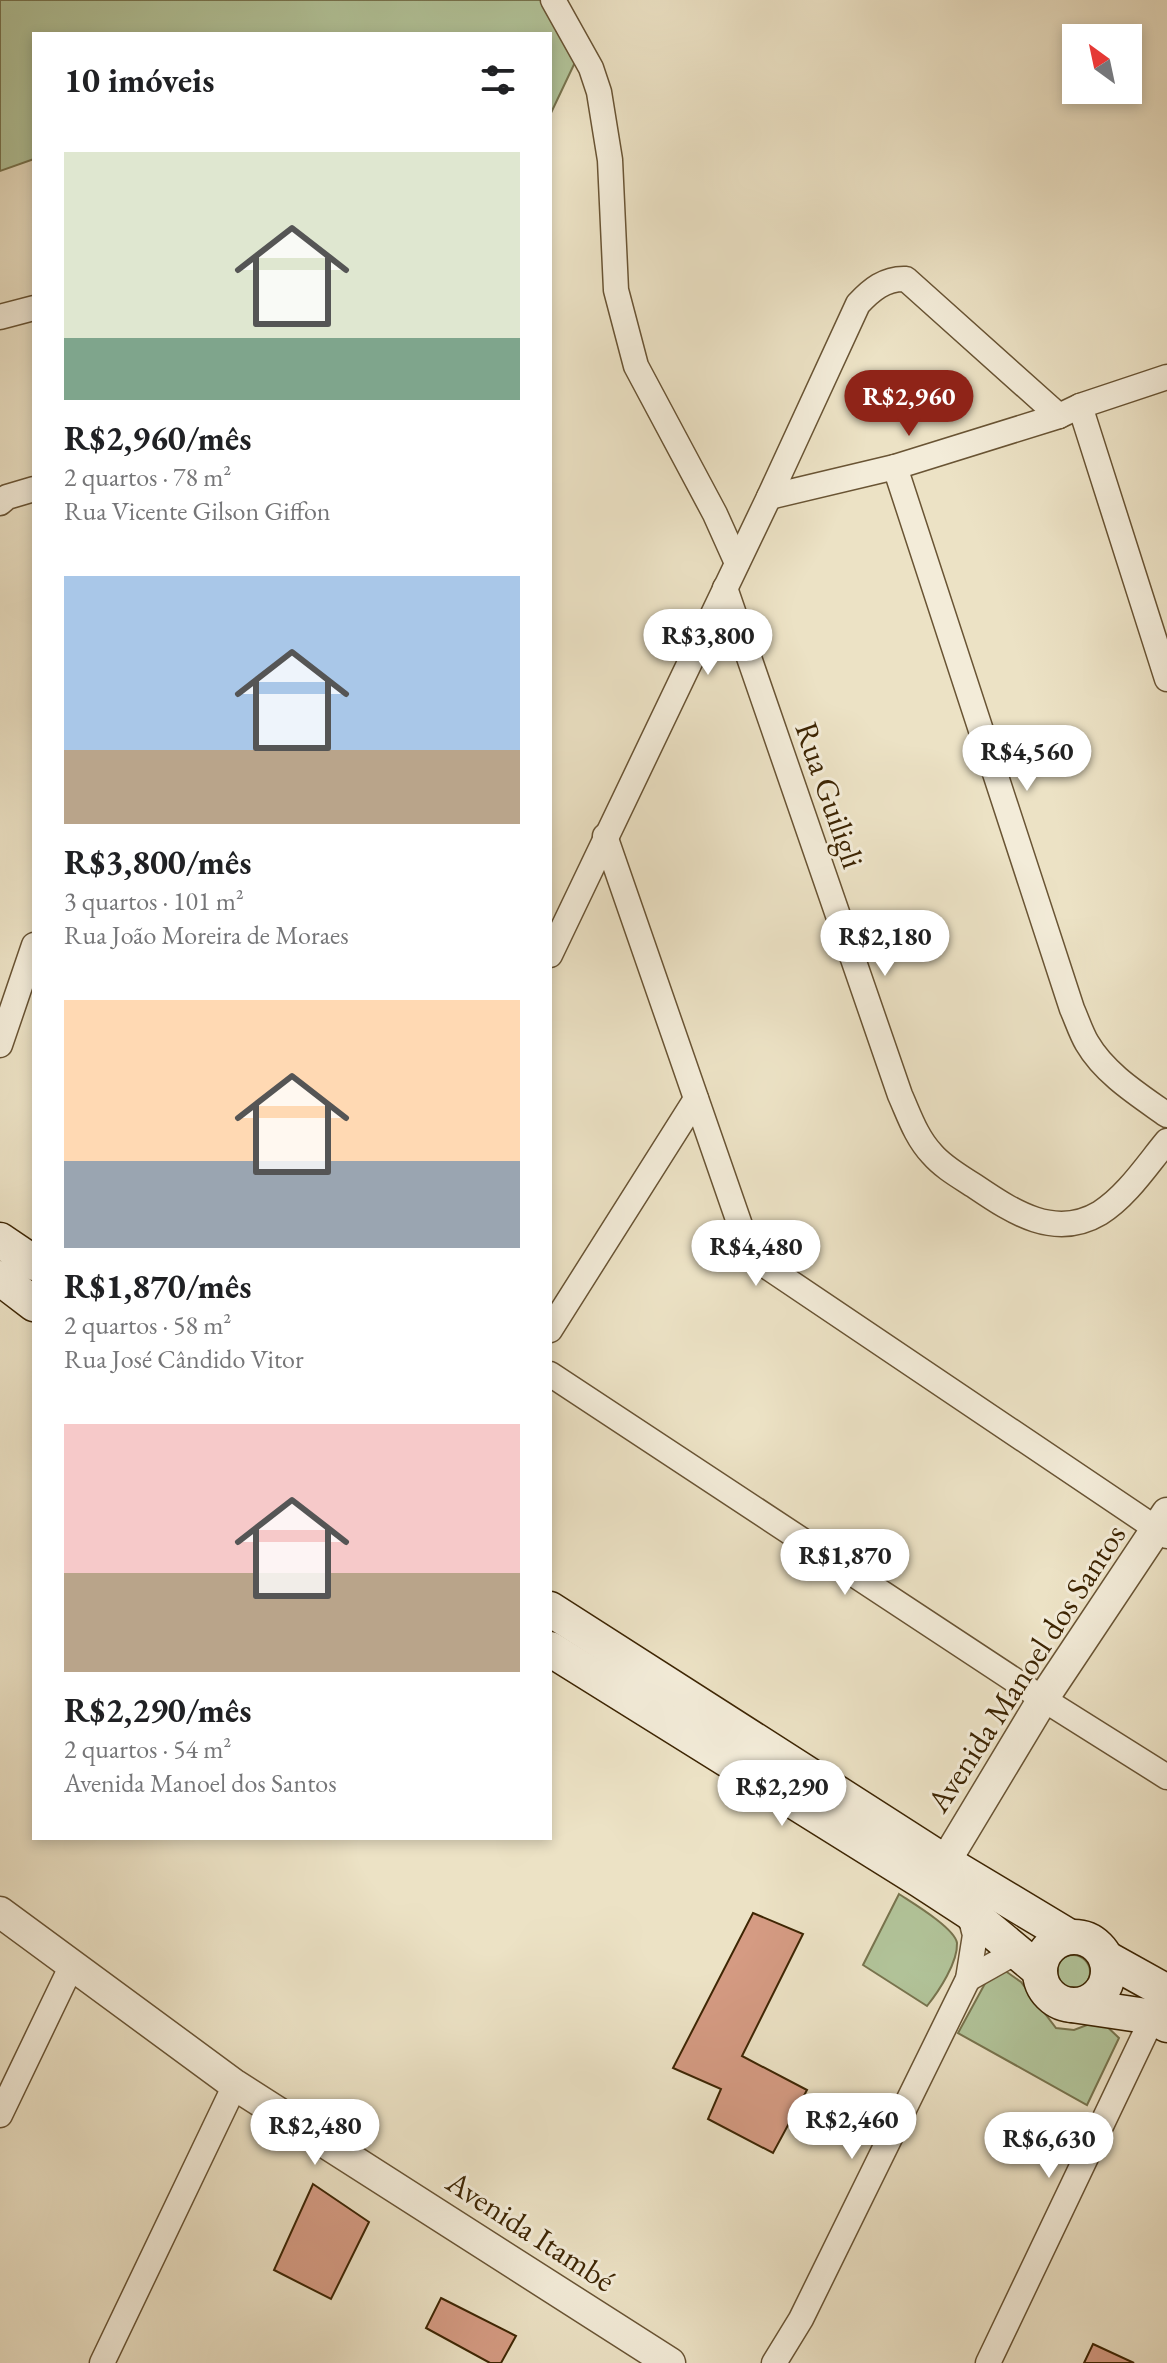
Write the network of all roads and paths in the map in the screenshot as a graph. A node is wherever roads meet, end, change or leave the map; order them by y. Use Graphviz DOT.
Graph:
graph roads {
  1 [pos="553,0"];
  2 [pos="32,309"];
  3 [pos="0,317"];
  4 [pos="1167,377"];
  5 [pos="1070,411"];
  6 [pos="895,467"];
  7 [pos="32,490"];
  8 [pos="769,497"];
  9 [pos="0,503"];
  10 [pos="737,563"];
  11 [pos="725,588"];
  12 [pos="1167,679"];
  13 [pos="605,836"];
  14 [pos="32,951"];
  15 [pos="552,951"];
  16 [pos="0,1045"];
  17 [pos="696,1099"];
  18 [pos="1167,1115"];
  19 [pos="1167,1141"];
  20 [pos="0,1240"];
  21 [pos="32,1262"];
  22 [pos="0,1278"];
  23 [pos="32,1302"];
  24 [pos="552,1327"];
  25 [pos="552,1375"];
  26 [pos="1164,1526"];
  27 [pos="552,1610"];
  28 [pos="552,1650"];
  29 [pos="1043,1699"];
  30 [pos="1167,1777"];
  31 [pos="945,1862"];
  32 [pos="0,1912"];
  33 [pos="969,1912"];
  34 [pos="1070,1937"];
  35 [pos="1106,1958"];
  36 [pos="1028,1961"];
  37 [pos="72,1965"];
  38 [pos="968,1979"];
  39 [pos="1063,2003"];
  40 [pos="1162,2011"];
  41 [pos="235,2085"];
  42 [pos="0,2115"];
  43 [pos="102,2363"];
  44 [pos="670,2363"];
  45 [pos="774,2363"];
  46 [pos="988,2363"];
  1 -- 10 [label="street"];
  2 -- 3 [label="street"];
  4 -- 5 [label="street"];
  5 -- 6 [label="street"];
  5 -- 8 [label="street"];
  5 -- 12 [label="street"];
  6 -- 8 [label="street"];
  6 -- 18 [label="street"];
  7 -- 9 [label="street"];
  8 -- 10 [label="street"];
  10 -- 11 [label="street"];
  11 -- 13 [label="street"];
  11 -- 19 [label="street, Rua Guiligli"];
  13 -- 15 [label="street"];
  13 -- 17 [label="street"];
  14 -- 16 [label="street"];
  17 -- 24 [label="street"];
  17 -- 26 [label="street"];
  20 -- 21 [label="main road"];
  22 -- 23 [label="main road"];
  25 -- 29 [label="street"];
  26 -- 29 [label="street, Avenida Manoel dos Santos"];
  27 -- 31 [label="main road"];
  28 -- 33 [label="main road"];
  29 -- 30 [label="street"];
  29 -- 31 [label="street, Avenida Manoel dos Santos"];
  31 -- 34 [label="main road"];
  32 -- 37 [label="street, Avenida Itambé"];
  33 -- 36 [label="main road"];
  33 -- 38 [label="street"];
  34 -- 35 [label="main road"];
  34 -- 36 [label="main road"];
  35 -- 39 [label="main road"];
  35 -- 40 [label="main road"];
  36 -- 38 [label="street"];
  36 -- 39 [label="main road"];
  37 -- 41 [label="street, Avenida Itambé"];
  37 -- 42 [label="street"];
  38 -- 45 [label="street"];
  39 -- 40 [label="main road"];
  40 -- 46 [label="street"];
  41 -- 43 [label="street"];
  41 -- 44 [label="street, Avenida Itambé"];
}
